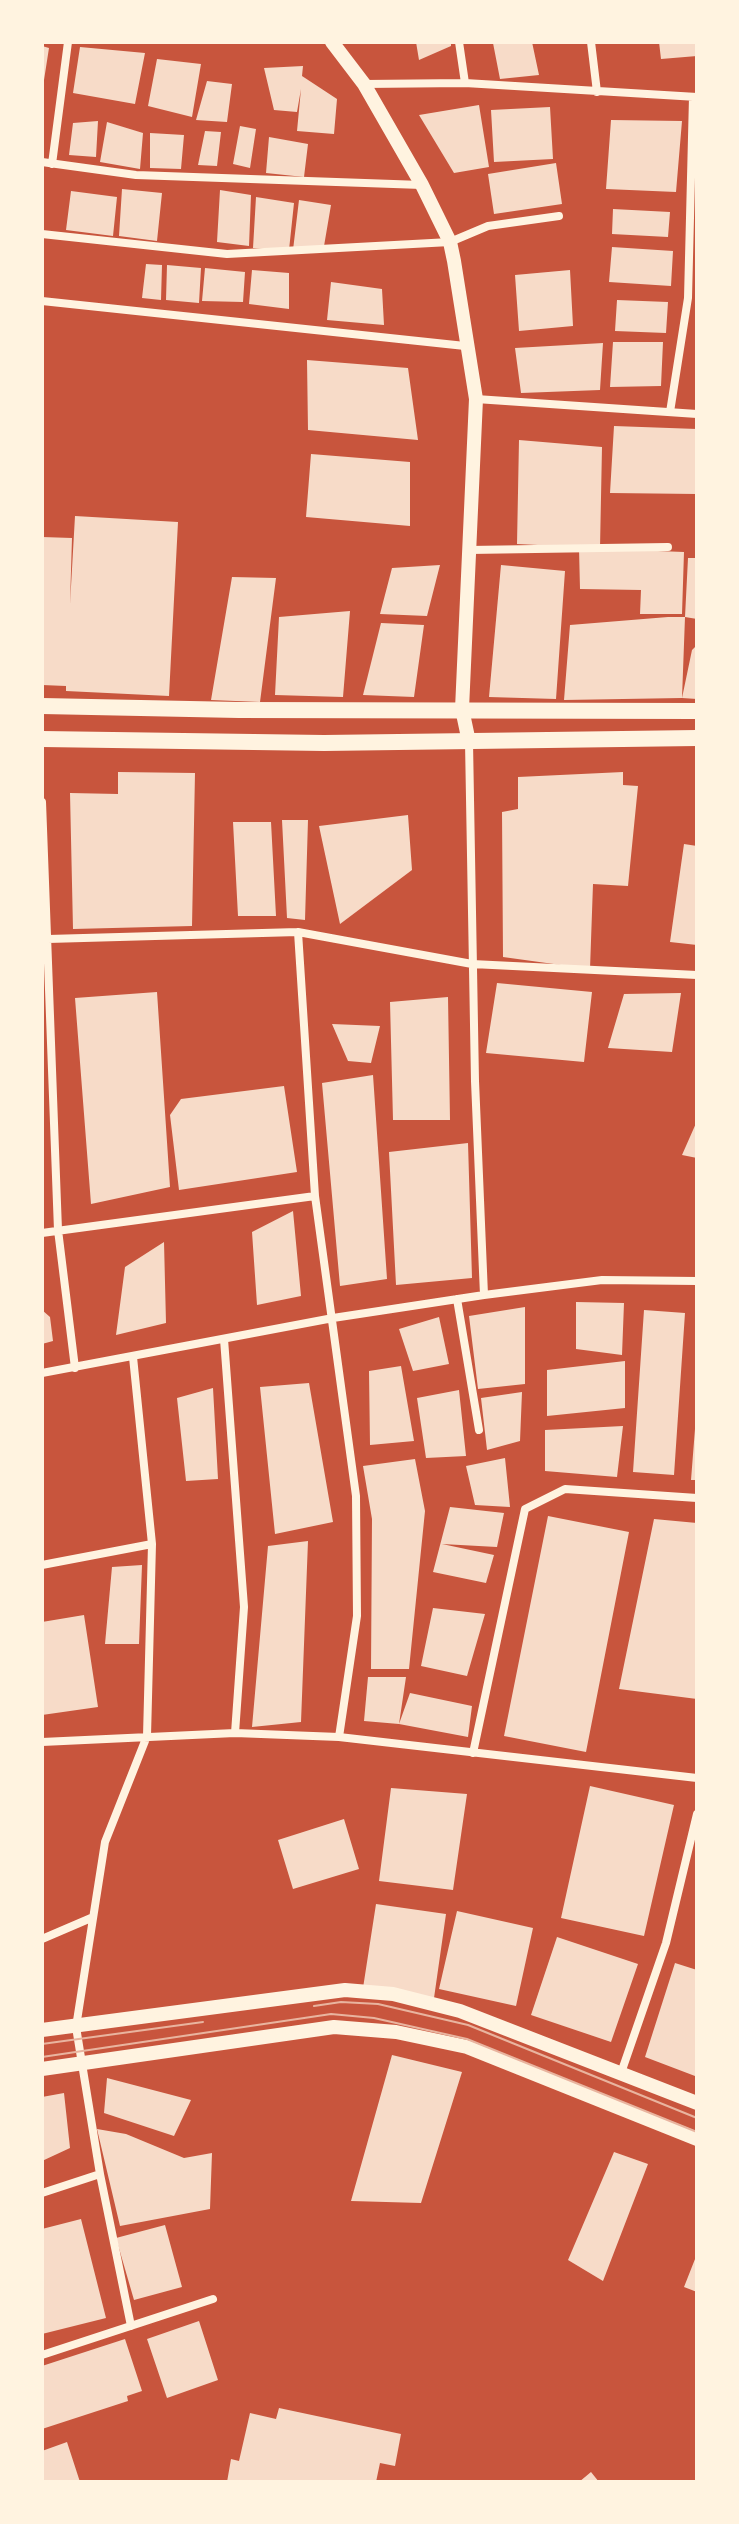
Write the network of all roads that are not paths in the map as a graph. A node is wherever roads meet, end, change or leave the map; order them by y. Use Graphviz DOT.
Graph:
graph roads {
  1 [pos="68,42"];
  2 [pos="332,42"];
  3 [pos="459,42"];
  4 [pos="591,42"];
  5 [pos="465,83"];
  6 [pos="364,84"];
  7 [pos="597,92"];
  8 [pos="695,97"];
  9 [pos="42,162"];
  10 [pos="52,164"];
  11 [pos="422,185"];
  12 [pos="559,216"];
  13 [pos="42,234"];
  14 [pos="450,242"];
  15 [pos="42,301"];
  16 [pos="465,346"];
  17 [pos="476,399"];
  18 [pos="670,412"];
  19 [pos="697,414"];
  20 [pos="668,547"];
  21 [pos="469,550"];
  22 [pos="42,706"];
  23 [pos="462,709"];
  24 [pos="697,711"];
  25 [pos="697,738"];
  26 [pos="42,739"];
  27 [pos="469,742"];
  28 [pos="42,802"];
  29 [pos="298,932"];
  30 [pos="48,939"];
  31 [pos="472,964"];
  32 [pos="697,975"];
  33 [pos="315,1196"];
  34 [pos="58,1230"];
  35 [pos="42,1233"];
  36 [pos="697,1281"];
  37 [pos="484,1295"];
  38 [pos="457,1299"];
  39 [pos="333,1318"];
  40 [pos="224,1339"];
  41 [pos="133,1357"];
  42 [pos="75,1368"];
  43 [pos="42,1373"];
  44 [pos="479,1430"];
  45 [pos="697,1498"];
  46 [pos="152,1544"];
  47 [pos="42,1565"];
  48 [pos="235,1733"];
  49 [pos="147,1736"];
  50 [pos="339,1737"];
  51 [pos="42,1742"];
  52 [pos="473,1753"];
  53 [pos="697,1778"];
  54 [pos="697,1814"];
  55 [pos="91,1918"];
  56 [pos="42,1939"];
  57 [pos="76,2027"];
  58 [pos="42,2030"];
  59 [pos="79,2064"];
  60 [pos="42,2069"];
  61 [pos="621,2073"];
  62 [pos="697,2103"];
  63 [pos="697,2139"];
  64 [pos="100,2174"];
  65 [pos="42,2193"];
  66 [pos="213,2299"];
  67 [pos="131,2326"];
  68 [pos="42,2355"];
  1 -- 10 [label="street"];
  2 -- 6 [label="street"];
  3 -- 5 [label="street"];
  4 -- 7 [label="street"];
  5 -- 6 [label="street"];
  5 -- 7 [label="street"];
  6 -- 11 [label="street"];
  7 -- 8 [label="street"];
  8 -- 18 [label="street"];
  9 -- 10 [label="street"];
  10 -- 11 [label="street"];
  11 -- 14 [label="street"];
  12 -- 14 [label="street"];
  13 -- 14 [label="street"];
  14 -- 16 [label="street"];
  15 -- 16 [label="street"];
  16 -- 17 [label="street"];
  17 -- 18 [label="street"];
  17 -- 21 [label="street"];
  18 -- 19 [label="street"];
  20 -- 21 [label="street"];
  21 -- 23 [label="street"];
  22 -- 23 [label="main road"];
  23 -- 24 [label="main road"];
  23 -- 27 [label="street"];
  25 -- 27 [label="main road"];
  26 -- 27 [label="main road"];
  27 -- 31 [label="street"];
  28 -- 30 [label="street"];
  29 -- 30 [label="street"];
  29 -- 31 [label="street"];
  29 -- 33 [label="street"];
  30 -- 34 [label="street"];
  31 -- 32 [label="street"];
  31 -- 37 [label="street"];
  33 -- 34 [label="street"];
  33 -- 39 [label="street"];
  34 -- 35 [label="street"];
  34 -- 42 [label="street"];
  36 -- 37 [label="street"];
  37 -- 38 [label="street"];
  38 -- 39 [label="street"];
  38 -- 44 [label="street"];
  39 -- 40 [label="street"];
  39 -- 50 [label="street"];
  40 -- 41 [label="street"];
  40 -- 48 [label="street"];
  41 -- 42 [label="street"];
  41 -- 46 [label="street"];
  42 -- 43 [label="street"];
  45 -- 52 [label="street"];
  46 -- 47 [label="street"];
  46 -- 49 [label="street"];
  48 -- 49 [label="street"];
  48 -- 50 [label="street"];
  49 -- 51 [label="street"];
  49 -- 55 [label="street"];
  50 -- 52 [label="street"];
  52 -- 53 [label="street"];
  54 -- 61 [label="street"];
  55 -- 56 [label="street"];
  55 -- 57 [label="street"];
  57 -- 58 [label="street"];
  57 -- 59 [label="street"];
  57 -- 61 [label="street"];
  59 -- 60 [label="street"];
  59 -- 63 [label="street"];
  59 -- 64 [label="street"];
  61 -- 62 [label="street"];
  64 -- 65 [label="street"];
  64 -- 67 [label="street"];
  66 -- 67 [label="street"];
  67 -- 68 [label="street"];
}
